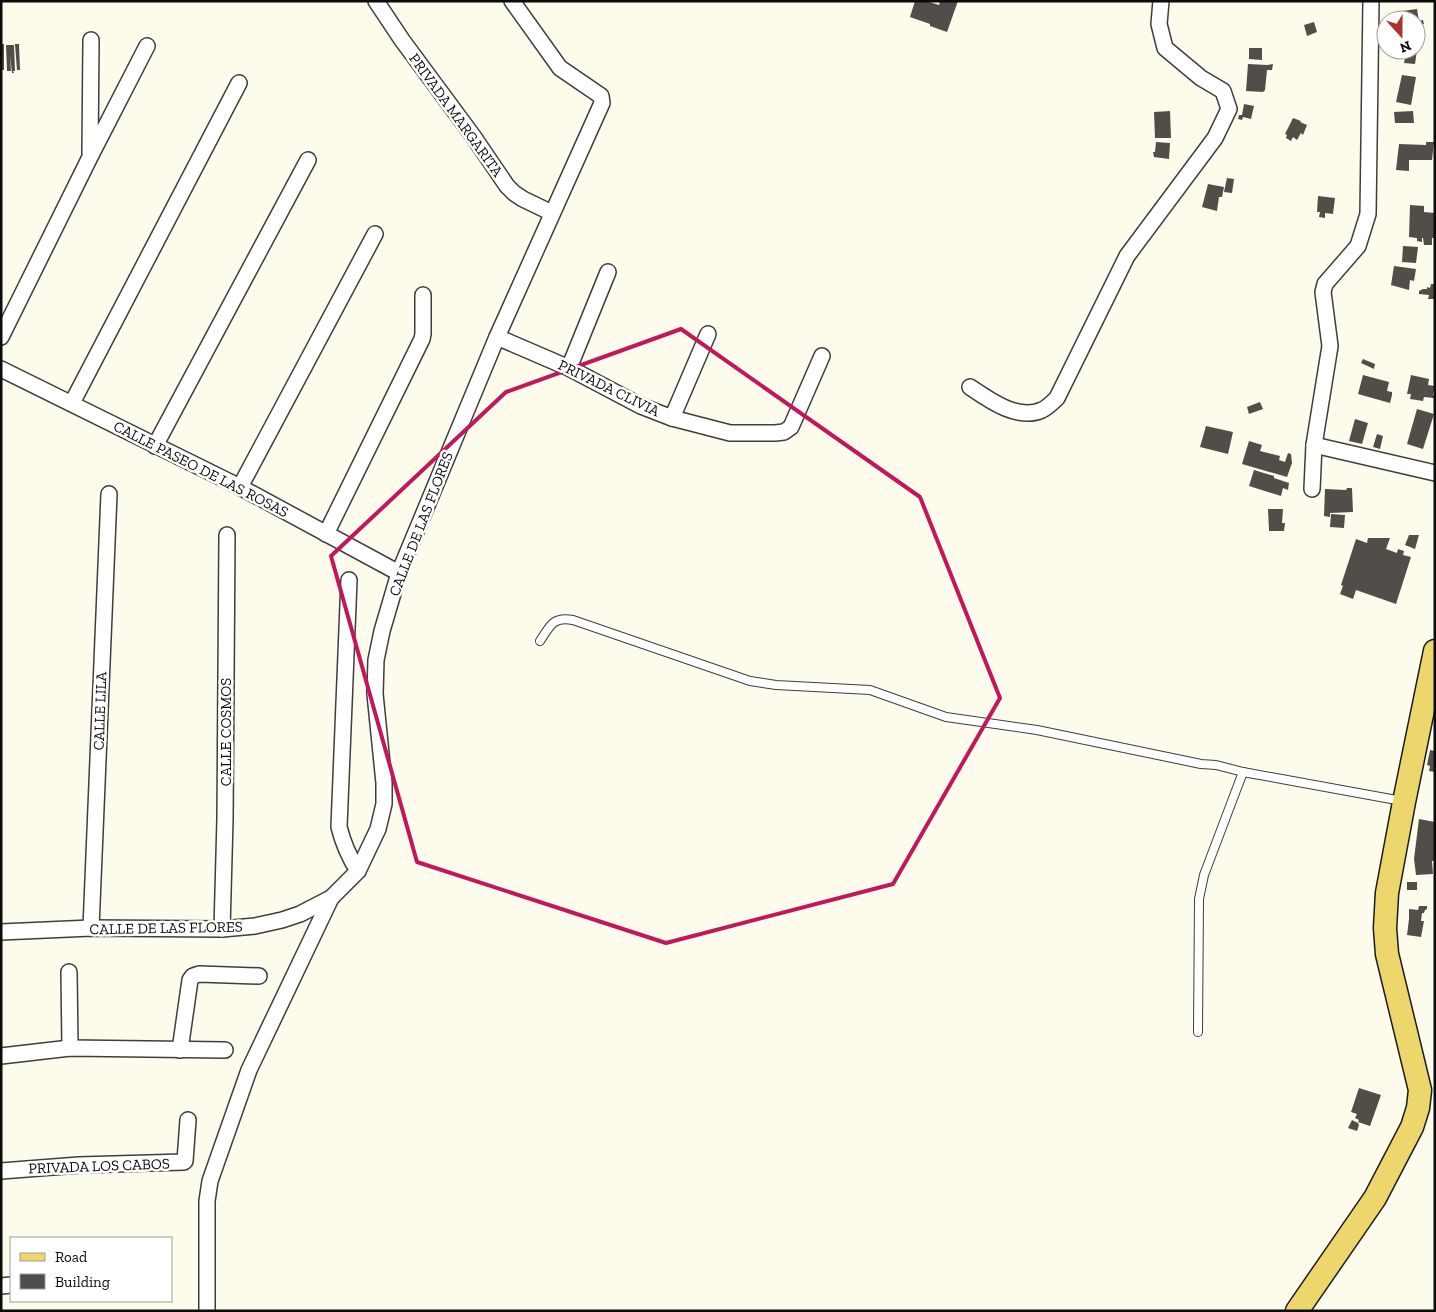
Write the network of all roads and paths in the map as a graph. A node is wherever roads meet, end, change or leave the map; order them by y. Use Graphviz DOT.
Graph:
graph roads {
  1 [pos="376,1"];
  2 [pos="512,1"];
  3 [pos="1161,1"];
  4 [pos="1372,1"];
  5 [pos="90,40"];
  6 [pos="147,46"];
  7 [pos="239,83"];
  8 [pos="90,157"];
  9 [pos="308,160"];
  10 [pos="552,213"];
  11 [pos="375,234"];
  12 [pos="608,272"];
  13 [pos="423,295"];
  14 [pos="708,334"];
  15 [pos="497,336"];
  16 [pos="1,337"];
  17 [pos="822,356"];
  18 [pos="1,368"];
  19 [pos="569,368"];
  20 [pos="970,388"];
  21 [pos="72,403"];
  22 [pos="672,418"];
  23 [pos="1314,445"];
  24 [pos="155,446"];
  25 [pos="1435,474"];
  26 [pos="240,487"];
  27 [pos="1312,489"];
  28 [pos="109,494"];
  29 [pos="326,534"];
  30 [pos="227,535"];
  31 [pos="399,573"];
  32 [pos="349,580"];
  33 [pos="540,641"];
  34 [pos="1435,651"];
  35 [pos="1243,772"];
  36 [pos="1404,802"];
  37 [pos="358,871"];
  38 [pos="331,898"];
  39 [pos="91,928"];
  40 [pos="222,929"];
  41 [pos="1,932"];
  42 [pos="69,972"];
  43 [pos="259,976"];
  44 [pos="1198,1032"];
  45 [pos="70,1048"];
  46 [pos="180,1050"];
  47 [pos="225,1050"];
  48 [pos="1,1056"];
  49 [pos="188,1120"];
  50 [pos="1,1171"];
  51 [pos="207,1311"];
  52 [pos="1297,1311"];
  1 -- 10 [label="street, PRIVADA MARGARITA"];
  2 -- 10 [label="street, CALLE DE LAS FLORES"];
  3 -- 20 [label="street"];
  4 -- 23 [label="street"];
  5 -- 8 [label="street"];
  6 -- 8 [label="street"];
  7 -- 21 [label="street"];
  8 -- 16 [label="street"];
  9 -- 24 [label="street"];
  10 -- 15 [label="street, CALLE DE LAS FLORES"];
  11 -- 26 [label="street"];
  12 -- 19 [label="street"];
  13 -- 29 [label="street"];
  14 -- 22 [label="street"];
  15 -- 19 [label="street, PRIVADA CLIVIA"];
  15 -- 31 [label="street, CALLE DE LAS FLORES"];
  17 -- 22 [label="street, PRIVADA CLIVIA"];
  18 -- 21 [label="street, CALLE PASEO DE LAS ROSAS"];
  19 -- 22 [label="street, PRIVADA CLIVIA"];
  21 -- 24 [label="street, CALLE PASEO DE LAS ROSAS"];
  23 -- 25 [label="street"];
  23 -- 27 [label="street"];
  24 -- 26 [label="street, CALLE PASEO DE LAS ROSAS"];
  26 -- 29 [label="street, CALLE PASEO DE LAS ROSAS"];
  28 -- 39 [label="street, CALLE LILA"];
  29 -- 31 [label="street, CALLE PASEO DE LAS ROSAS"];
  30 -- 40 [label="street, CALLE COSMOS"];
  31 -- 37 [label="street, CALLE DE LAS FLORES"];
  32 -- 37 [label="street"];
  33 -- 35 [label="lane"];
  34 -- 36 [label="main road"];
  35 -- 36 [label="lane"];
  35 -- 44 [label="lane"];
  36 -- 52 [label="main road"];
  37 -- 38 [label="street, CALLE DE LAS FLORES"];
  38 -- 40 [label="street, CALLE DE LAS FLORES"];
  38 -- 51 [label="street"];
  39 -- 40 [label="street, CALLE DE LAS FLORES"];
  39 -- 41 [label="street, CALLE DE LAS FLORES"];
  42 -- 45 [label="street"];
  43 -- 46 [label="street"];
  45 -- 46 [label="street"];
  45 -- 48 [label="street"];
  46 -- 47 [label="street"];
  49 -- 50 [label="street, PRIVADA LOS CABOS"];
}
